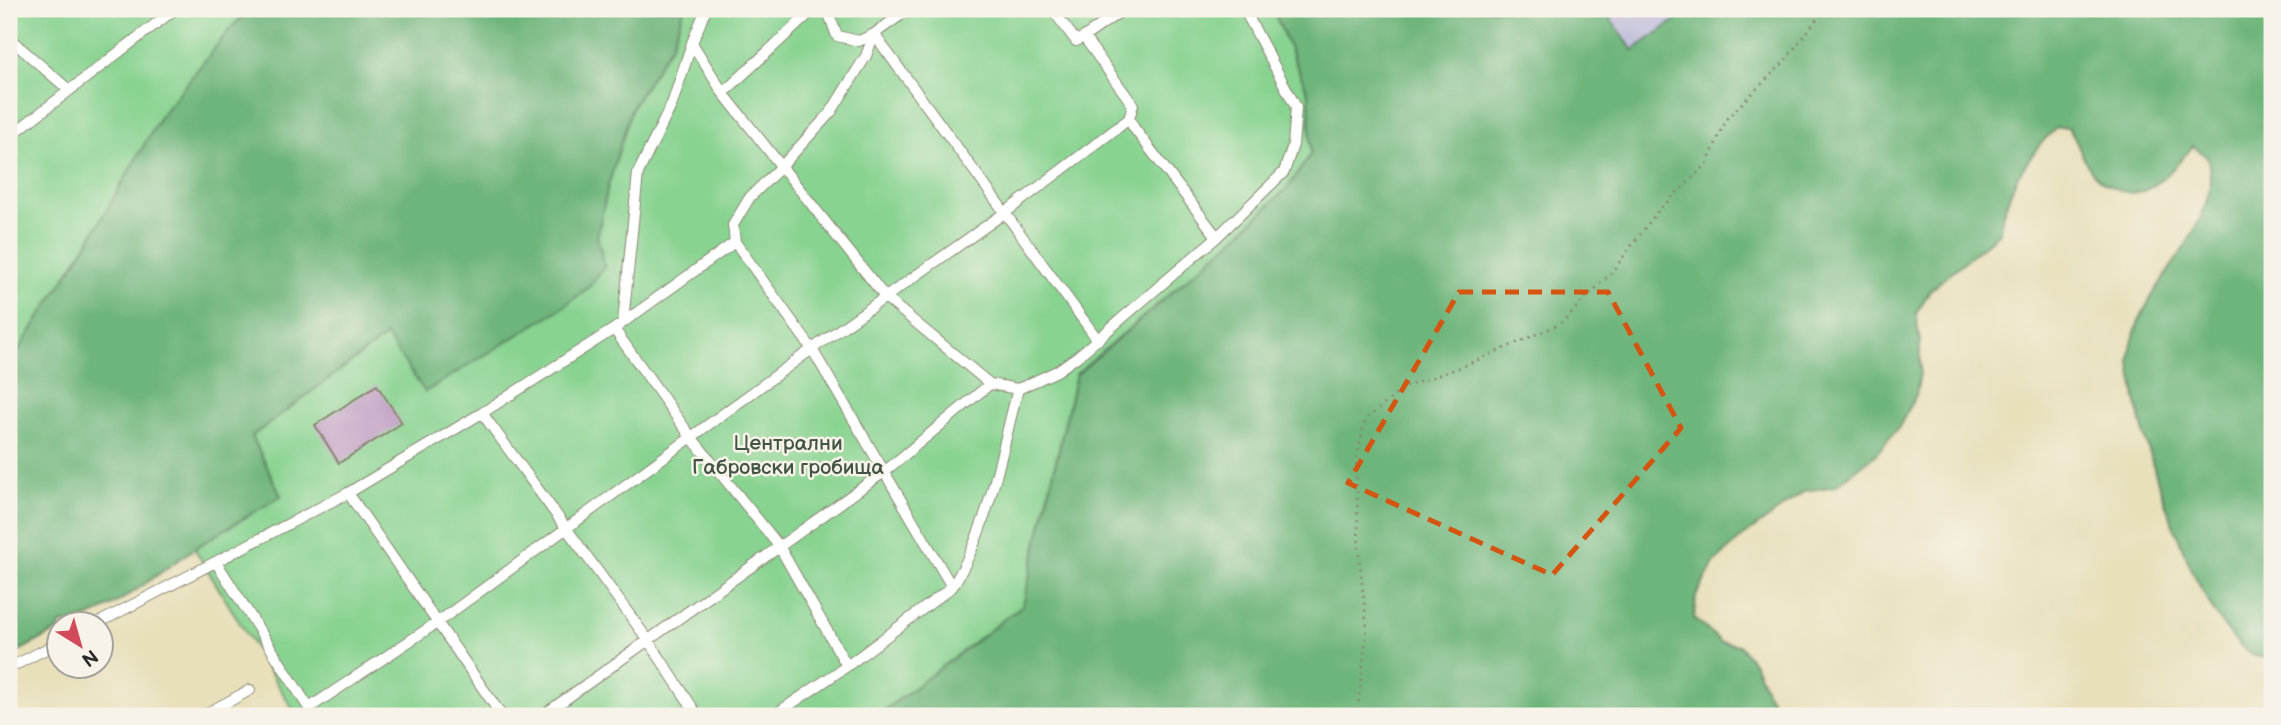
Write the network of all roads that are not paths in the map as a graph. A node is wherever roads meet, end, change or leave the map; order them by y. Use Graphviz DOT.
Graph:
graph roads {
  1 [pos="175,9"];
  2 [pos="706,9"];
  3 [pos="814,9"];
  4 [pos="827,9"];
  5 [pos="909,9"];
  6 [pos="1052,9"];
  7 [pos="1124,9"];
  8 [pos="1244,9"];
  9 [pos="874,34"];
  10 [pos="1084,37"];
  11 [pos="9,38"];
  12 [pos="692,43"];
  13 [pos="69,90"];
  14 [pos="723,93"];
  15 [pos="1129,120"];
  16 [pos="9,137"];
  17 [pos="780,168"];
  18 [pos="1006,212"];
  19 [pos="1217,237"];
  20 [pos="735,242"];
  21 [pos="886,298"];
  22 [pos="623,321"];
  23 [pos="614,329"];
  24 [pos="1098,340"];
  25 [pos="812,349"];
  26 [pos="990,384"];
  27 [pos="1018,389"];
  28 [pos="482,413"];
  29 [pos="691,437"];
  30 [pos="884,472"];
  31 [pos="348,493"];
  32 [pos="565,529"];
  33 [pos="779,546"];
  34 [pos="216,562"];
  35 [pos="952,587"];
  36 [pos="116,614"];
  37 [pos="439,622"];
  38 [pos="648,640"];
  39 [pos="46,649"];
  40 [pos="847,666"];
  41 [pos="9,668"];
  42 [pos="250,690"];
  43 [pos="312,712"];
  44 [pos="202,716"];
  45 [pos="502,716"];
  46 [pos="542,716"];
  47 [pos="698,716"];
  48 [pos="773,716"];
  1 -- 13 [label="lane"];
  2 -- 12 [label="lane"];
  3 -- 14 [label="lane"];
  4 -- 9 [label="lane"];
  5 -- 9 [label="lane"];
  6 -- 10 [label="lane"];
  7 -- 10 [label="lane"];
  8 -- 19 [label="lane"];
  9 -- 17 [label="lane"];
  9 -- 18 [label="lane"];
  10 -- 15 [label="lane"];
  11 -- 13 [label="lane"];
  12 -- 14 [label="lane"];
  12 -- 22 [label="lane"];
  13 -- 16 [label="lane"];
  14 -- 17 [label="lane"];
  15 -- 18 [label="lane"];
  15 -- 19 [label="lane"];
  17 -- 20 [label="lane"];
  17 -- 21 [label="lane"];
  18 -- 21 [label="lane"];
  18 -- 24 [label="lane"];
  19 -- 24 [label="lane"];
  20 -- 22 [label="lane"];
  20 -- 25 [label="lane"];
  21 -- 25 [label="lane"];
  21 -- 26 [label="lane"];
  22 -- 23 [label="lane"];
  23 -- 28 [label="lane"];
  23 -- 29 [label="lane"];
  24 -- 27 [label="lane"];
  25 -- 29 [label="lane"];
  25 -- 30 [label="lane"];
  26 -- 27 [label="lane"];
  26 -- 30 [label="lane"];
  27 -- 35 [label="lane"];
  28 -- 31 [label="lane"];
  28 -- 32 [label="lane"];
  29 -- 32 [label="lane"];
  29 -- 33 [label="lane"];
  30 -- 33 [label="lane"];
  30 -- 35 [label="lane"];
  31 -- 34 [label="lane"];
  31 -- 37 [label="lane"];
  32 -- 37 [label="lane"];
  32 -- 38 [label="lane"];
  33 -- 38 [label="lane"];
  33 -- 40 [label="lane"];
  34 -- 36 [label="lane"];
  34 -- 43 [label="lane"];
  35 -- 40 [label="lane"];
  37 -- 43 [label="lane"];
  37 -- 45 [label="lane"];
  38 -- 46 [label="lane"];
  38 -- 47 [label="lane"];
  39 -- 41 [label="lane"];
  40 -- 48 [label="lane"];
  42 -- 44 [label="lane"];
}
